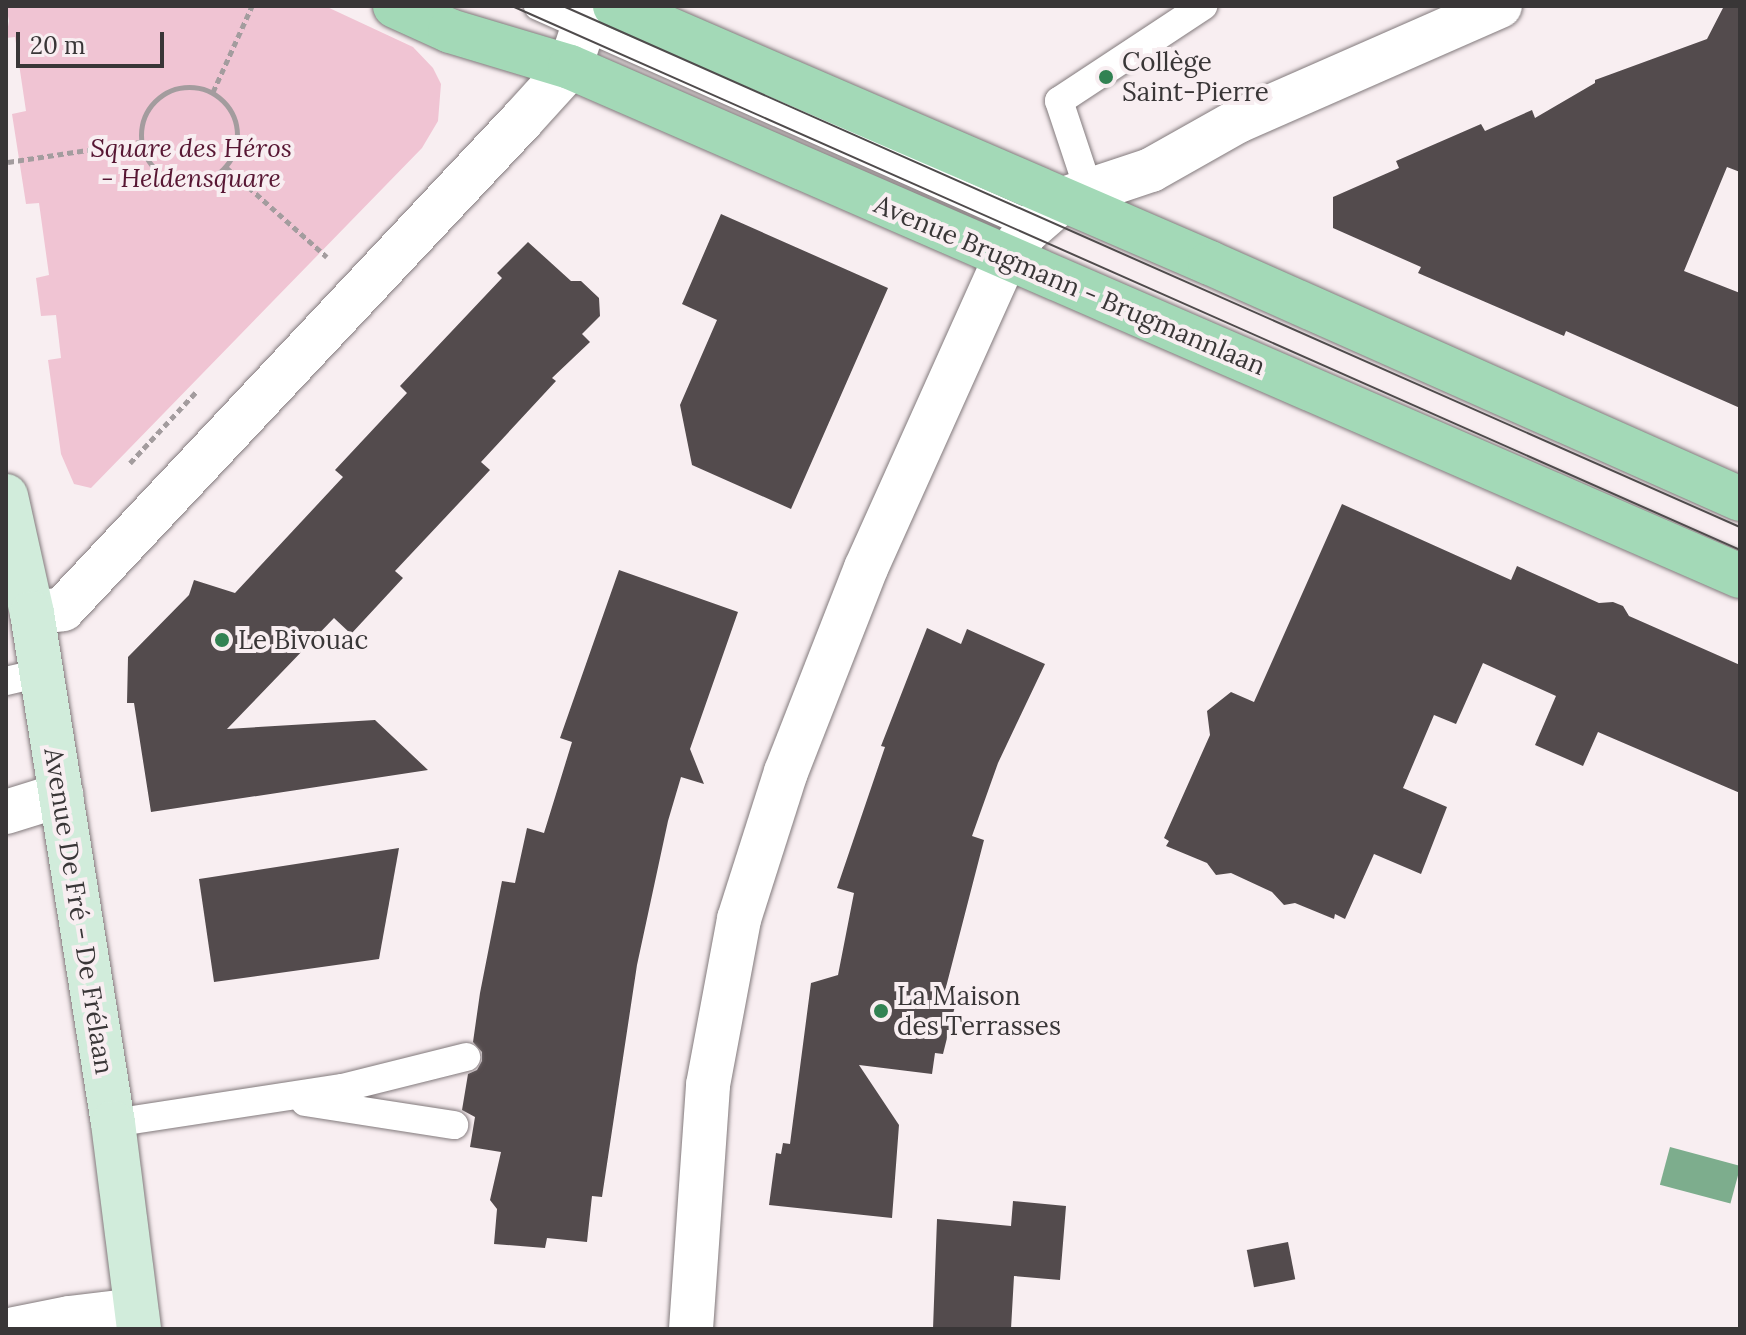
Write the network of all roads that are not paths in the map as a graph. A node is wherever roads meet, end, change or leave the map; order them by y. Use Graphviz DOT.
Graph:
graph roads {
  1 [pos="395,6"];
  2 [pos="538,6"];
  3 [pos="1203,6"];
  4 [pos="1500,6"];
  5 [pos="597,13"];
  6 [pos="570,67"];
  7 [pos="1062,205"];
  8 [pos="1005,259"];
  9 [pos="6,496"];
  10 [pos="1740,499"];
  11 [pos="1740,576"];
  12 [pos="32,613"];
  13 [pos="23,677"];
  14 [pos="61,795"];
  15 [pos="6,812"];
  16 [pos="466,1057"];
  17 [pos="275,1098"];
  18 [pos="113,1123"];
  19 [pos="454,1125"];
  20 [pos="138,1320"];
  21 [pos="14,1329"];
  22 [pos="691,1329"];
  1 -- 6 [label="main road, Avenue Brugmann - Brugmannlaan"];
  2 -- 5 [label="lane"];
  3 -- 7 [label="lane"];
  4 -- 7 [label="street"];
  5 -- 6 [label="street"];
  5 -- 7 [label="main road"];
  6 -- 8 [label="main road, Avenue Brugmann - Brugmannlaan"];
  6 -- 12 [label="street"];
  7 -- 8 [label="street"];
  7 -- 10 [label="main road"];
  8 -- 11 [label="main road, Avenue Brugmann - Brugmannlaan"];
  8 -- 22 [label="street"];
  9 -- 12 [label="main road, Avenue De Fré - De Frélaan"];
  12 -- 13 [label="main road, Avenue De Fré - De Frélaan"];
  13 -- 14 [label="main road, Avenue De Fré - De Frélaan"];
  14 -- 15 [label="street"];
  14 -- 18 [label="main road, Avenue De Fré - De Frélaan"];
  16 -- 17 [label="lane"];
  17 -- 18 [label="lane"];
  17 -- 19 [label="lane"];
  18 -- 20 [label="main road, Avenue De Fré - De Frélaan"];
  20 -- 21 [label="street"];
}
